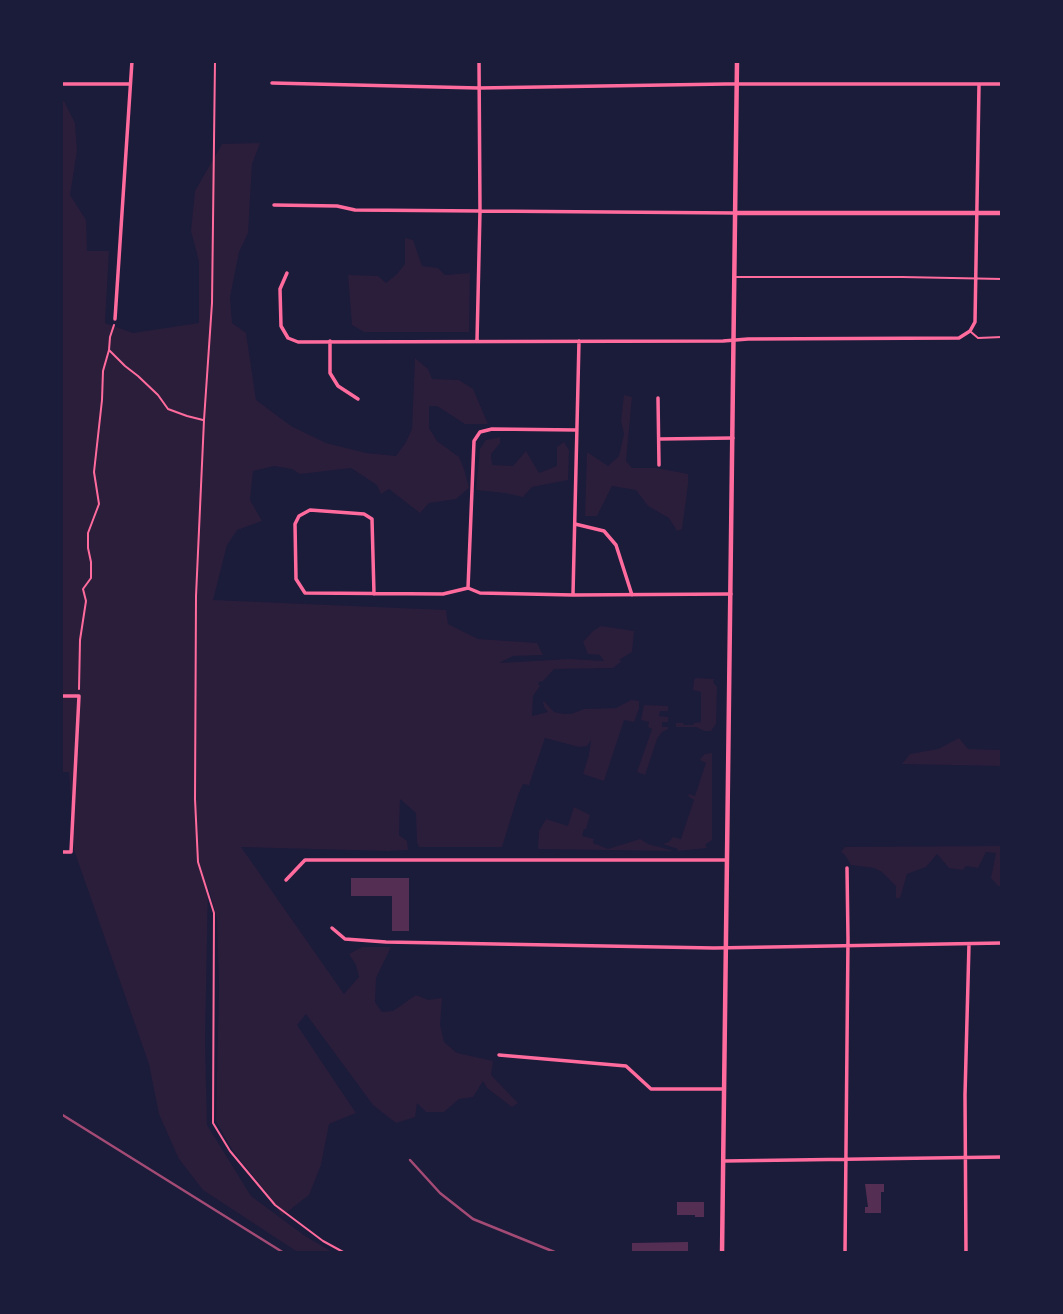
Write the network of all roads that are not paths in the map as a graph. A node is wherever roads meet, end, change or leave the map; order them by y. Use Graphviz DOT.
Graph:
graph roads {
  1 [pos="131,61"];
  2 [pos="479,61"];
  3 [pos="737,61"];
  4 [pos="272,83"];
  5 [pos="61,84"];
  6 [pos="129,84"];
  7 [pos="737,84"];
  8 [pos="1002,84"];
  9 [pos="979,85"];
  10 [pos="479,88"];
  11 [pos="274,205"];
  12 [pos="480,211"];
  13 [pos="735,213"];
  14 [pos="977,213"];
  15 [pos="1002,213"];
  16 [pos="287,273"];
  17 [pos="735,278"];
  18 [pos="976,279"];
  19 [pos="1002,279"];
  20 [pos="115,319"];
  21 [pos="970,331"];
  22 [pos="1002,338"];
  23 [pos="734,340"];
  24 [pos="330,341"];
  25 [pos="477,341"];
  26 [pos="579,341"];
  27 [pos="658,398"];
  28 [pos="358,399"];
  29 [pos="577,430"];
  30 [pos="733,438"];
  31 [pos="659,439"];
  32 [pos="659,465"];
  33 [pos="575,524"];
  34 [pos="468,588"];
  35 [pos="374,594"];
  36 [pos="731,594"];
  37 [pos="573,595"];
  38 [pos="632,595"];
  39 [pos="61,696"];
  40 [pos="61,852"];
  41 [pos="727,860"];
  42 [pos="847,868"];
  43 [pos="286,880"];
  44 [pos="332,928"];
  45 [pos="1002,943"];
  46 [pos="969,944"];
  47 [pos="848,946"];
  48 [pos="726,948"];
  49 [pos="499,1055"];
  50 [pos="724,1088"];
  51 [pos="1002,1157"];
  52 [pos="965,1158"];
  53 [pos="847,1160"];
  54 [pos="723,1161"];
  55 [pos="722,1253"];
  56 [pos="845,1253"];
  57 [pos="966,1253"];
  1 -- 6 [label="street"];
  2 -- 10 [label="street"];
  3 -- 7 [label="street"];
  4 -- 10 [label="street"];
  5 -- 6 [label="street"];
  6 -- 20 [label="street"];
  7 -- 9 [label="street"];
  7 -- 10 [label="street"];
  7 -- 13 [label="street"];
  8 -- 9 [label="street"];
  9 -- 14 [label="street"];
  10 -- 12 [label="street"];
  11 -- 12 [label="street"];
  12 -- 13 [label="street"];
  12 -- 25 [label="street"];
  13 -- 14 [label="street"];
  13 -- 17 [label="street"];
  14 -- 15 [label="street"];
  14 -- 18 [label="street"];
  16 -- 24 [label="street"];
  17 -- 18 [label="lane"];
  17 -- 23 [label="street"];
  18 -- 19 [label="lane"];
  18 -- 21 [label="street"];
  21 -- 22 [label="lane"];
  21 -- 23 [label="street"];
  23 -- 26 [label="street"];
  23 -- 30 [label="street"];
  24 -- 25 [label="street"];
  24 -- 28 [label="street"];
  25 -- 26 [label="street"];
  26 -- 29 [label="street"];
  27 -- 31 [label="street"];
  29 -- 33 [label="street"];
  29 -- 34 [label="street"];
  30 -- 31 [label="street"];
  30 -- 36 [label="street"];
  31 -- 32 [label="street"];
  33 -- 37 [label="street"];
  33 -- 38 [label="street"];
  34 -- 35 [label="street"];
  34 -- 37 [label="street"];
  35 -- 35 [label="street"];
  36 -- 38 [label="street"];
  36 -- 41 [label="street"];
  37 -- 38 [label="street"];
  39 -- 40 [label="street"];
  41 -- 43 [label="street"];
  41 -- 48 [label="street"];
  42 -- 47 [label="street"];
  44 -- 48 [label="street"];
  45 -- 46 [label="street"];
  46 -- 47 [label="street"];
  46 -- 52 [label="street"];
  47 -- 48 [label="street"];
  47 -- 53 [label="street"];
  48 -- 50 [label="street"];
  49 -- 50 [label="street"];
  50 -- 54 [label="street"];
  51 -- 52 [label="street"];
  52 -- 53 [label="street"];
  52 -- 57 [label="street"];
  53 -- 54 [label="street"];
  53 -- 56 [label="street"];
  54 -- 55 [label="street"];
}
